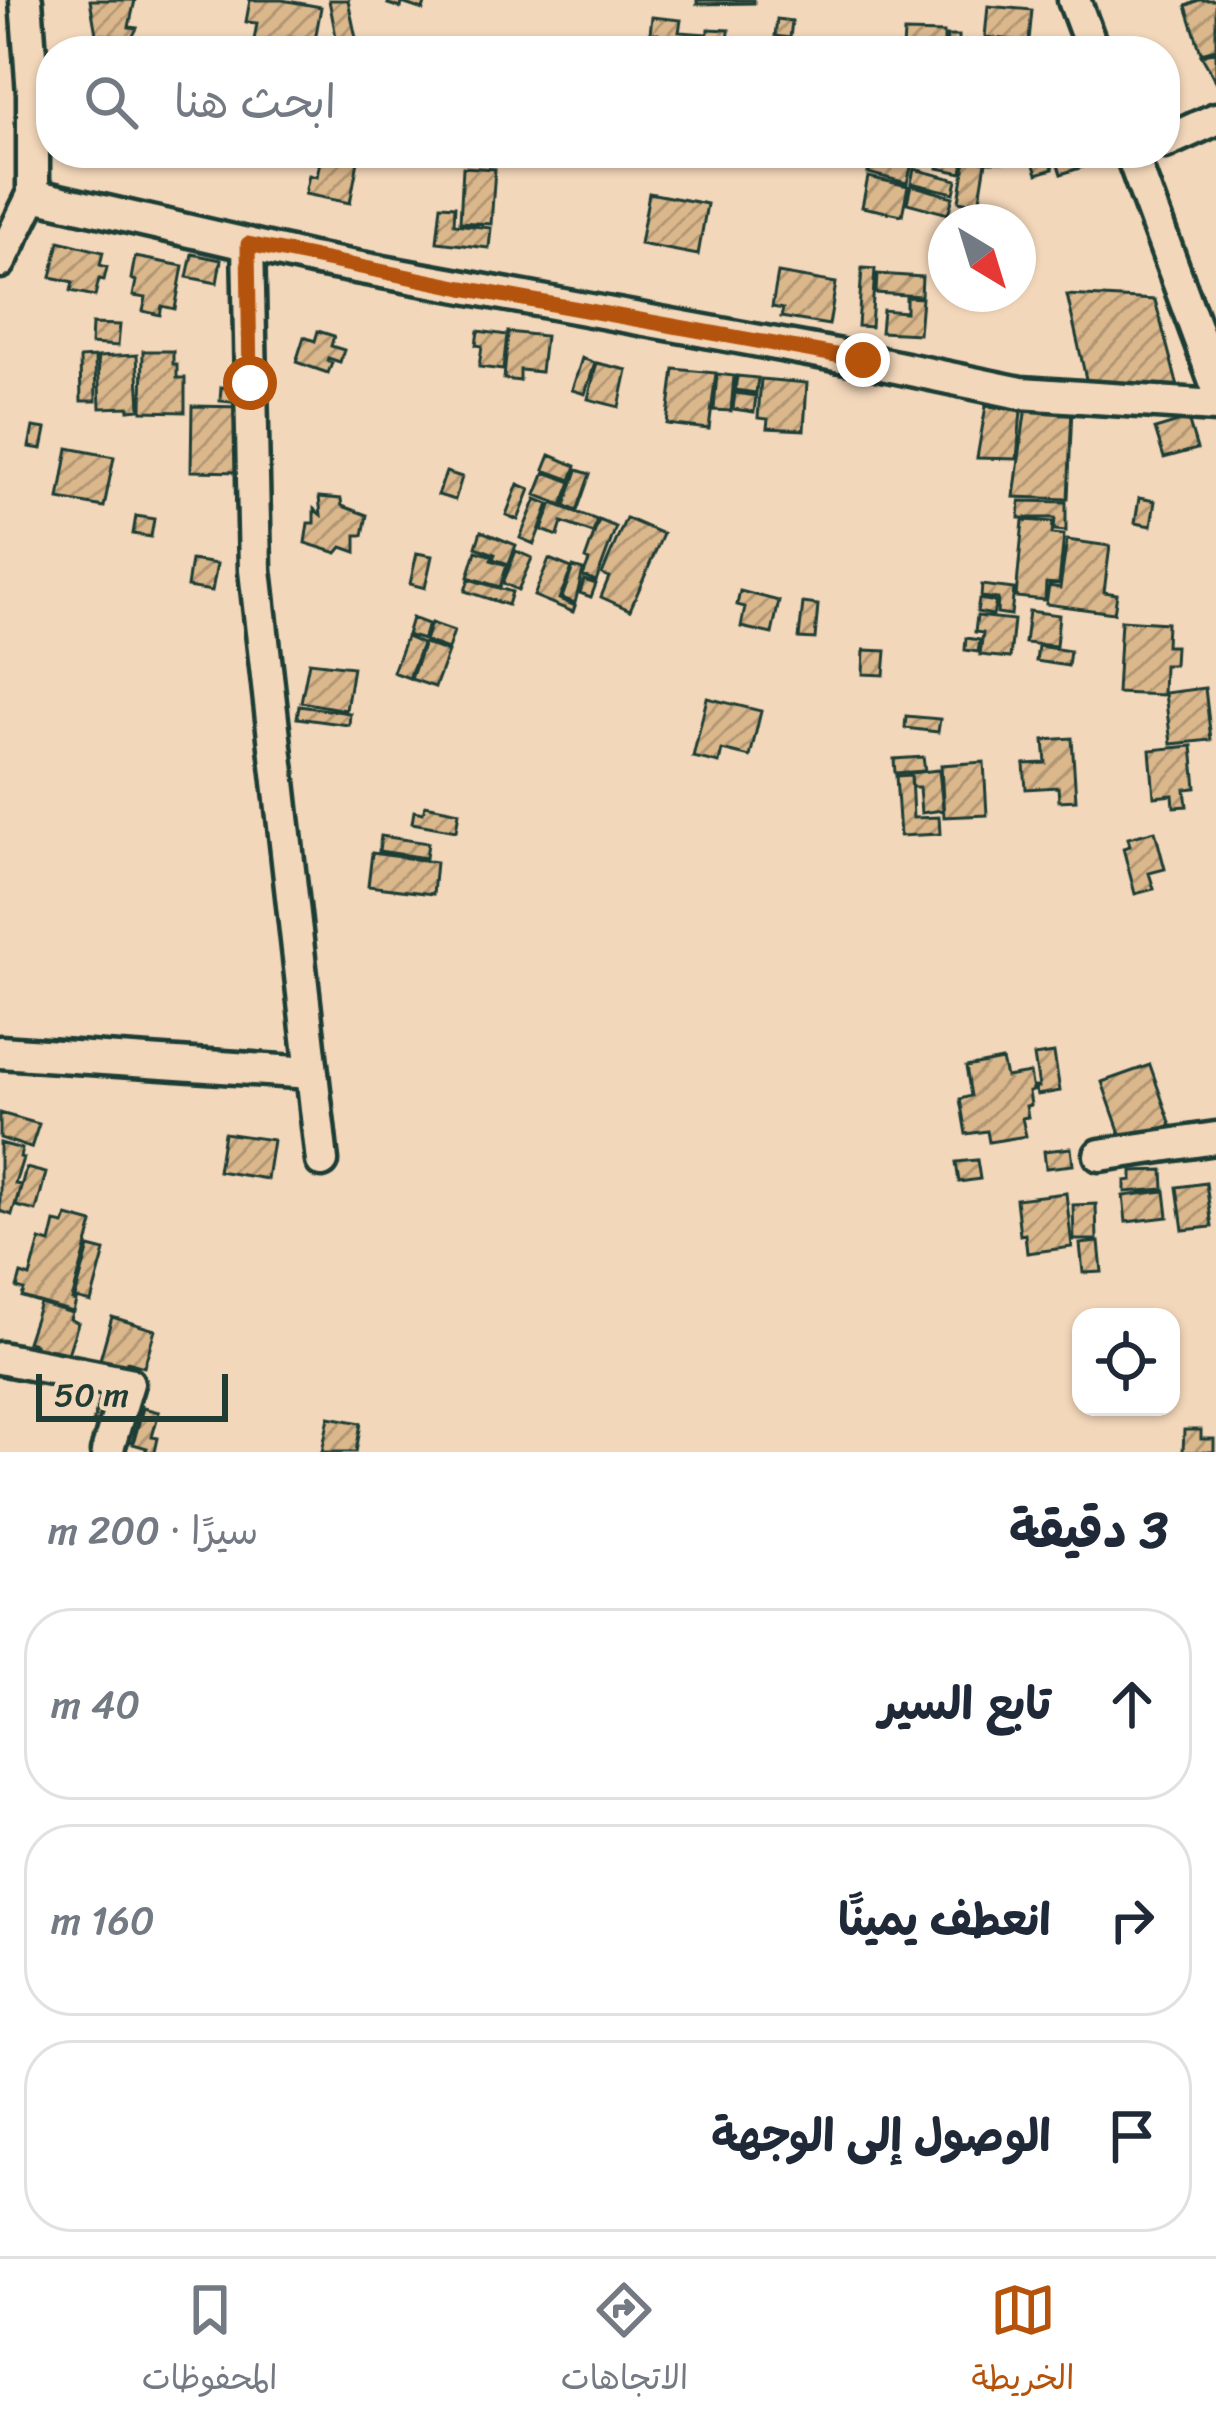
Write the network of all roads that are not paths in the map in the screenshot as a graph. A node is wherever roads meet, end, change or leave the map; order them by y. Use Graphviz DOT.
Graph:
graph roads {
  1 [pos="26,0"];
  2 [pos="1074,0"];
  3 [pos="1087,36"];
  4 [pos="1216,119"];
  5 [pos="1180,135"];
  6 [pos="1139,168"];
  7 [pos="33,195"];
  8 [pos="248,244"];
  9 [pos="0,262"];
  10 [pos="1216,384"];
  11 [pos="1216,406"];
  12 [pos="0,1052"];
  13 [pos="311,1073"];
  14 [pos="1216,1138"];
  15 [pos="1100,1155"];
  16 [pos="322,1161"];
  17 [pos="0,1358"];
  18 [pos="107,1452"];
  1 -- 7 [label="street"];
  2 -- 3 [label="street"];
  4 -- 5 [label="street"];
  6 -- 10 [label="street"];
  7 -- 8 [label="street"];
  7 -- 9 [label="street"];
  8 -- 11 [label="street"];
  8 -- 13 [label="street"];
  12 -- 13 [label="street"];
  13 -- 16 [label="street"];
  14 -- 15 [label="street"];
  17 -- 18 [label="street"];
}
